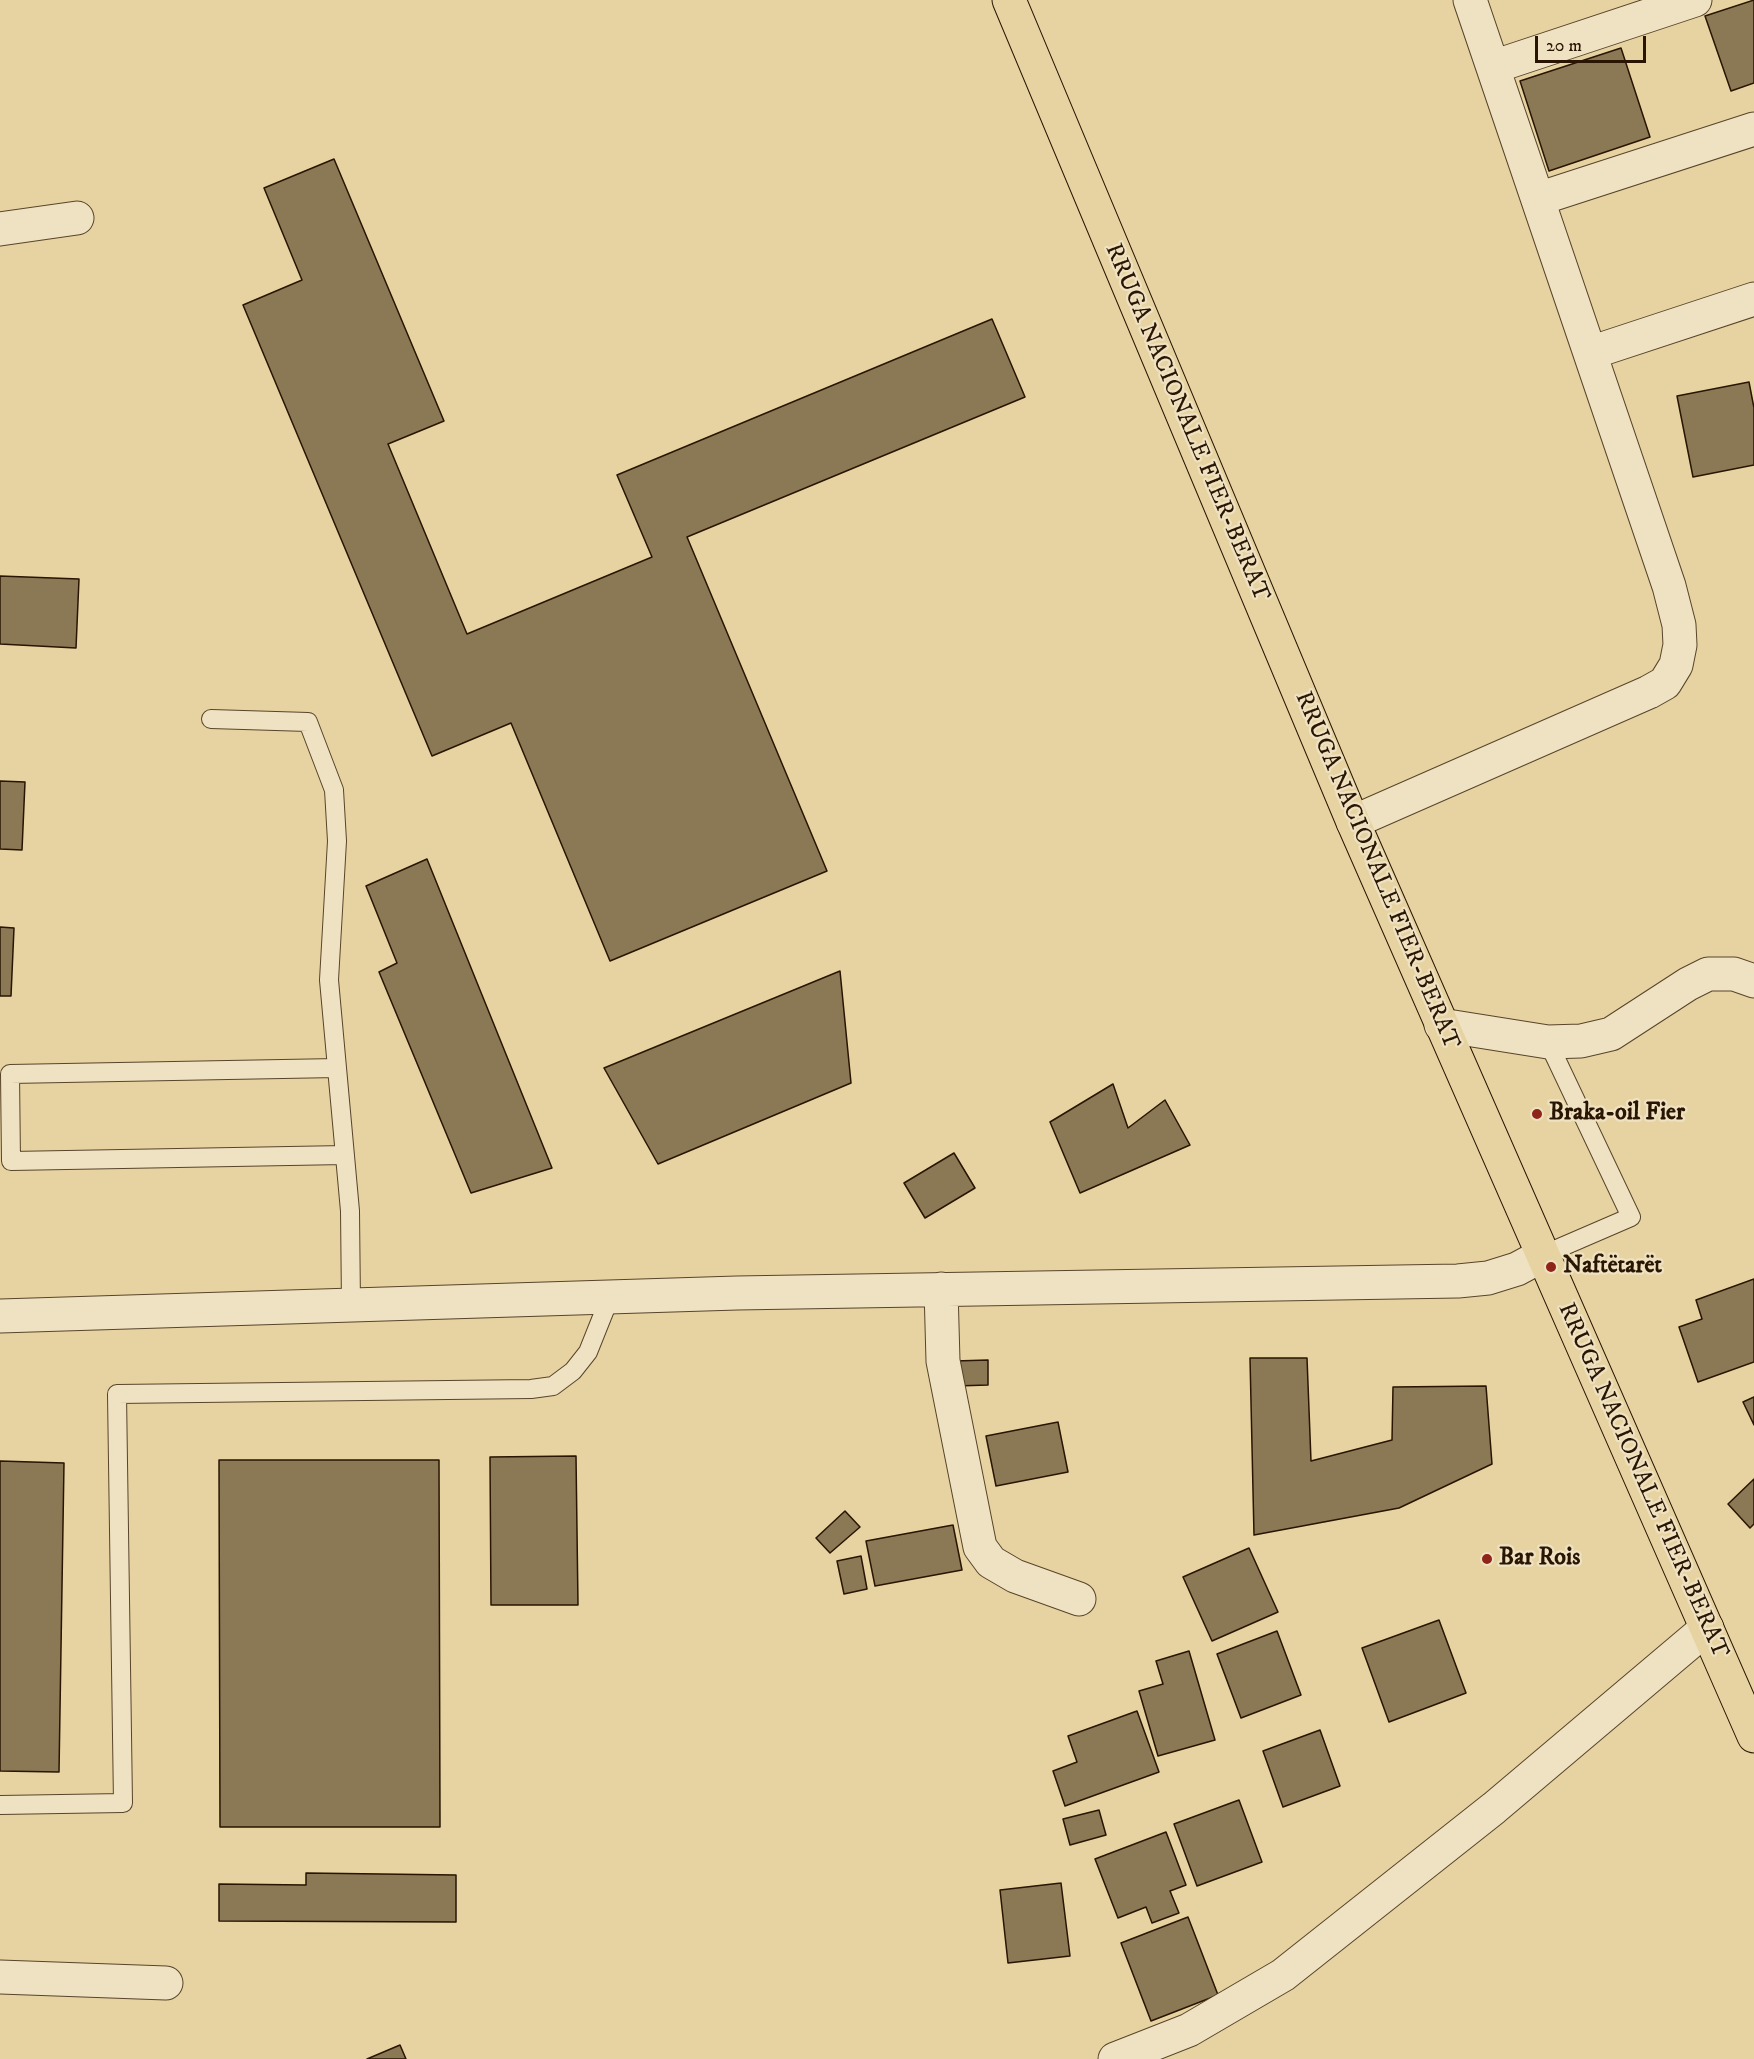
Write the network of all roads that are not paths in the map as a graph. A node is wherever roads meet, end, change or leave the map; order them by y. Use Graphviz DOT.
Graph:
graph roads {
  1 [pos="1009,0"];
  2 [pos="1470,0"];
  3 [pos="1695,0"];
  4 [pos="1493,67"];
  5 [pos="1754,129"];
  6 [pos="1538,199"];
  7 [pos="77,218"];
  8 [pos="0,229"];
  9 [pos="1754,299"];
  10 [pos="1590,353"];
  11 [pos="211,718"];
  12 [pos="1353,822"];
  13 [pos="1754,981"];
  14 [pos="1441,1025"];
  15 [pos="1548,1042"];
  16 [pos="337,1068"];
  17 [pos="345,1155"];
  18 [pos="1543,1255"];
  19 [pos="941,1289"];
  20 [pos="610,1297"];
  21 [pos="351,1305"];
  22 [pos="0,1316"];
  23 [pos="1079,1599"];
  24 [pos="1707,1628"];
  25 [pos="1754,1736"];
  26 [pos="0,1805"];
  27 [pos="0,1977"];
  28 [pos="166,1983"];
  29 [pos="1115,2059"];
  1 -- 12 [label="main road, RRUGA NACIONALE FIER-BERAT"];
  2 -- 4 [label="street"];
  3 -- 4 [label="street"];
  4 -- 6 [label="street"];
  5 -- 6 [label="street"];
  6 -- 10 [label="street"];
  7 -- 8 [label="street"];
  9 -- 10 [label="street"];
  10 -- 12 [label="street"];
  11 -- 16 [label="lane"];
  12 -- 14 [label="main road, RRUGA NACIONALE FIER-BERAT"];
  13 -- 15 [label="street"];
  14 -- 15 [label="street"];
  14 -- 18 [label="main road, RRUGA NACIONALE FIER-BERAT"];
  15 -- 18 [label="lane"];
  16 -- 17 [label="lane"];
  16 -- 17 [label="lane"];
  17 -- 21 [label="lane"];
  18 -- 19 [label="street"];
  18 -- 24 [label="main road, RRUGA NACIONALE FIER-BERAT"];
  19 -- 20 [label="street"];
  19 -- 23 [label="street"];
  20 -- 21 [label="street"];
  20 -- 26 [label="lane"];
  21 -- 22 [label="street"];
  24 -- 25 [label="main road, RRUGA NACIONALE FIER-BERAT"];
  24 -- 29 [label="street"];
  27 -- 28 [label="street"];
}
